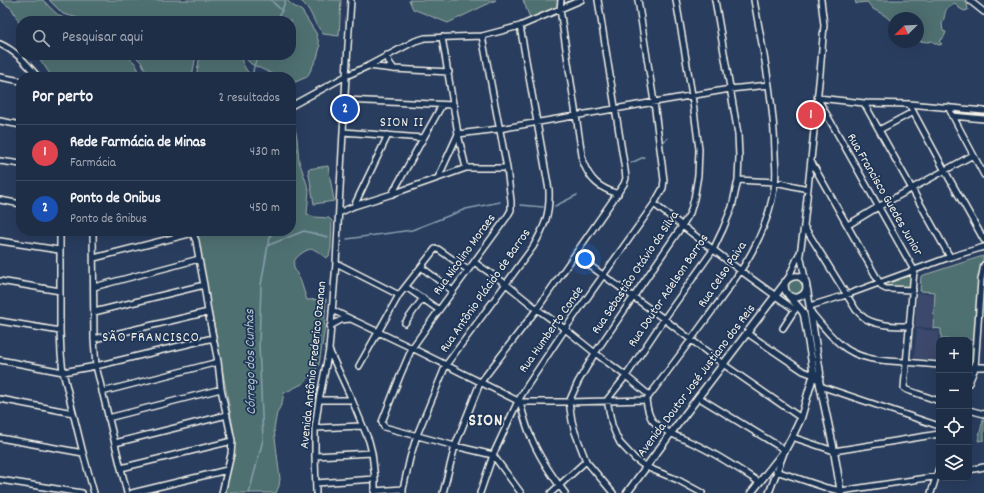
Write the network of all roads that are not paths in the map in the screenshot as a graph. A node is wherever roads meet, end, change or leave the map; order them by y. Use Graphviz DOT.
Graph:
graph roads {
  1 [pos="351,0"];
  2 [pos="561,0"];
  3 [pos="581,0"];
  4 [pos="598,0"];
  5 [pos="638,0"];
  6 [pos="676,0"];
  7 [pos="714,0"];
  8 [pos="754,0"];
  9 [pos="821,0"];
  10 [pos="969,0"];
  11 [pos="976,2"];
  12 [pos="560,9"];
  13 [pos="984,12"];
  14 [pos="520,26"];
  15 [pos="482,36"];
  16 [pos="442,37"];
  17 [pos="0,44"];
  18 [pos="16,53"];
  19 [pos="387,55"];
  20 [pos="23,60"];
  21 [pos="368,66"];
  22 [pos="394,69"];
  23 [pos="34,72"];
  24 [pos="448,72"];
  25 [pos="346,76"];
  26 [pos="0,77"];
  27 [pos="16,80"];
  28 [pos="769,85"];
  29 [pos="730,89"];
  30 [pos="692,95"];
  31 [pos="818,99"];
  32 [pos="345,100"];
  33 [pos="654,102"];
  34 [pos="296,103"];
  35 [pos="864,103"];
  36 [pos="909,104"];
  37 [pos="442,105"];
  38 [pos="454,105"];
  39 [pos="948,107"];
  40 [pos="616,108"];
  41 [pos="984,111"];
  42 [pos="913,112"];
  43 [pos="576,115"];
  44 [pos="952,116"];
  45 [pos="984,119"];
  46 [pos="0,121"];
  47 [pos="537,122"];
  48 [pos="16,124"];
  49 [pos="499,129"];
  50 [pos="879,130"];
  51 [pos="344,132"];
  52 [pos="388,134"];
  53 [pos="458,134"];
  54 [pos="423,138"];
  55 [pos="973,155"];
  56 [pos="0,161"];
  57 [pos="812,162"];
  58 [pos="16,163"];
  59 [pos="466,168"];
  60 [pos="507,168"];
  61 [pos="945,171"];
  62 [pos="984,175"];
  63 [pos="438,178"];
  64 [pos="738,180"];
  65 [pos="776,182"];
  66 [pos="808,189"];
  67 [pos="912,189"];
  68 [pos="392,194"];
  69 [pos="618,194"];
  70 [pos="0,200"];
  71 [pos="16,203"];
  72 [pos="654,204"];
  73 [pos="354,206"];
  74 [pos="878,207"];
  75 [pos="339,213"];
  76 [pos="848,225"];
  77 [pos="682,226"];
  78 [pos="804,226"];
  79 [pos="60,236"];
  80 [pos="93,236"];
  81 [pos="177,236"];
  82 [pos="194,236"];
  83 [pos="984,240"];
  84 [pos="0,241"];
  85 [pos="984,247"];
  86 [pos="60,250"];
  87 [pos="713,250"];
  88 [pos="800,254"];
  89 [pos="575,255"];
  90 [pos="950,257"];
  91 [pos="94,258"];
  92 [pos="200,259"];
  93 [pos="474,262"];
  94 [pos="336,263"];
  95 [pos="984,265"];
  96 [pos="420,267"];
  97 [pos="468,270"];
  98 [pos="914,270"];
  99 [pos="741,271"];
  100 [pos="604,275"];
  101 [pos="787,280"];
  102 [pos="0,281"];
  103 [pos="880,282"];
  104 [pos="506,284"];
  105 [pos="204,285"];
  106 [pos="806,285"];
  107 [pos="94,287"];
  108 [pos="406,287"];
  109 [pos="913,290"];
  110 [pos="60,291"];
  111 [pos="453,291"];
  112 [pos="846,294"];
  113 [pos="399,295"];
  114 [pos="788,295"];
  115 [pos="775,296"];
  116 [pos="634,297"];
  117 [pos="423,298"];
  118 [pos="796,308"];
  119 [pos="537,309"];
  120 [pos="811,309"];
  121 [pos="332,310"];
  122 [pos="439,310"];
  123 [pos="94,312"];
  124 [pos="208,312"];
  125 [pos="351,319"];
  126 [pos="664,319"];
  127 [pos="0,321"];
  128 [pos="405,322"];
  129 [pos="330,326"];
  130 [pos="910,326"];
  131 [pos="784,328"];
  132 [pos="565,329"];
  133 [pos="60,331"];
  134 [pos="378,332"];
  135 [pos="747,333"];
  136 [pos="213,338"];
  137 [pos="94,339"];
  138 [pos="691,339"];
  139 [pos="412,348"];
  140 [pos="329,350"];
  141 [pos="594,353"];
  142 [pos="0,360"];
  143 [pos="218,362"];
  144 [pos="907,362"];
  145 [pos="723,364"];
  146 [pos="446,365"];
  147 [pos="936,365"];
  148 [pos="96,366"];
  149 [pos="359,366"];
  150 [pos="984,367"];
  151 [pos="972,368"];
  152 [pos="975,368"];
  153 [pos="63,372"];
  154 [pos="626,376"];
  155 [pos="972,376"];
  156 [pos="818,379"];
  157 [pos="480,383"];
  158 [pos="222,389"];
  159 [pos="102,392"];
  160 [pos="698,397"];
  161 [pos="647,398"];
  162 [pos="0,399"];
  163 [pos="319,400"];
  164 [pos="352,400"];
  165 [pos="607,400"];
  166 [pos="936,400"];
  167 [pos="519,402"];
  168 [pos="569,402"];
  169 [pos="972,411"];
  170 [pos="73,413"];
  171 [pos="984,414"];
  172 [pos="227,415"];
  173 [pos="108,418"];
  174 [pos="801,418"];
  175 [pos="936,425"];
  176 [pos="362,426"];
  177 [pos="315,428"];
  178 [pos="671,433"];
  179 [pos="936,434"];
  180 [pos="417,435"];
  181 [pos="792,437"];
  182 [pos="0,438"];
  183 [pos="232,441"];
  184 [pos="115,443"];
  185 [pos="456,446"];
  186 [pos="785,450"];
  187 [pos="834,451"];
  188 [pos="83,453"];
  189 [pos="372,453"];
  190 [pos="493,455"];
  191 [pos="315,456"];
  192 [pos="586,461"];
  193 [pos="646,467"];
  194 [pos="984,467"];
  195 [pos="121,468"];
  196 [pos="972,469"];
  197 [pos="227,470"];
  198 [pos="776,471"];
  199 [pos="936,476"];
  200 [pos="375,479"];
  201 [pos="0,480"];
  202 [pos="936,481"];
  203 [pos="759,482"];
  204 [pos="316,483"];
  205 [pos="560,486"];
  206 [pos="403,491"];
  207 [pos="374,492"];
  208 [pos="841,492"];
  209 [pos="82,493"];
  210 [pos="94,493"];
  211 [pos="127,493"];
  212 [pos="132,493"];
  213 [pos="222,493"];
  214 [pos="316,493"];
  215 [pos="444,493"];
  216 [pos="480,493"];
  217 [pos="521,493"];
  218 [pos="551,493"];
  219 [pos="565,493"];
  220 [pos="613,493"];
  221 [pos="627,493"];
  222 [pos="702,493"];
  223 [pos="751,493"];
  224 [pos="769,493"];
  225 [pos="931,493"];
  1 -- 25 [label="street, Avenida Antônio Frederico Ozanan"];
  2 -- 12 [label="street"];
  3 -- 12 [label="street"];
  4 -- 40 [label="street"];
  5 -- 33 [label="street, Rua Humberto Conde"];
  6 -- 30 [label="street, Rua Sebastião Otávio da Silva"];
  7 -- 29 [label="street, Rua Doutor Adelson Barros"];
  8 -- 28 [label="street, Rua Celso Paiva"];
  9 -- 31 [label="street"];
  10 -- 11 [label="street"];
  11 -- 13 [label="street"];
  12 -- 14 [label="street"];
  12 -- 43 [label="street"];
  14 -- 15 [label="street"];
  14 -- 47 [label="street, Rua Antônio Plácido de Barros"];
  15 -- 16 [label="street"];
  15 -- 49 [label="street, Rua Nicolino Moraes"];
  16 -- 19 [label="street"];
  16 -- 24 [label="street"];
  17 -- 18 [label="street"];
  19 -- 21 [label="street"];
  19 -- 22 [label="street"];
  20 -- 23 [label="street"];
  21 -- 22 [label="street"];
  21 -- 25 [label="street"];
  22 -- 24 [label="street"];
  24 -- 38 [label="street"];
  25 -- 32 [label="street, Avenida Antônio Frederico Ozanan"];
  25 -- 34 [label="street"];
  26 -- 27 [label="street"];
  28 -- 29 [label="street"];
  28 -- 65 [label="street, Rua Celso Paiva"];
  29 -- 30 [label="street"];
  29 -- 64 [label="street, Rua Doutor Adelson Barros"];
  30 -- 33 [label="street"];
  30 -- 77 [label="street, Rua Sebastião Otávio da Silva"];
  31 -- 35 [label="street"];
  31 -- 57 [label="street"];
  31 -- 74 [label="street, Rua Francisco Guedes Junior"];
  32 -- 37 [label="street"];
  32 -- 51 [label="street, Avenida Antônio Frederico Ozanan"];
  33 -- 40 [label="street"];
  33 -- 72 [label="street, Rua Humberto Conde"];
  35 -- 36 [label="street"];
  35 -- 50 [label="street"];
  36 -- 39 [label="street"];
  36 -- 42 [label="street"];
  37 -- 38 [label="street"];
  37 -- 54 [label="street"];
  38 -- 53 [label="street"];
  39 -- 41 [label="street"];
  39 -- 44 [label="street"];
  40 -- 43 [label="street"];
  40 -- 69 [label="street"];
  42 -- 50 [label="street"];
  42 -- 61 [label="street"];
  43 -- 47 [label="street"];
  43 -- 69 [label="street"];
  44 -- 45 [label="street"];
  44 -- 55 [label="street"];
  46 -- 48 [label="street"];
  47 -- 49 [label="street"];
  47 -- 104 [label="street, Rua Antônio Plácido de Barros"];
  49 -- 53 [label="street"];
  49 -- 60 [label="street, Rua Nicolino Moraes"];
  50 -- 67 [label="street"];
  51 -- 52 [label="street"];
  51 -- 75 [label="street, Avenida Antônio Frederico Ozanan"];
  52 -- 54 [label="street"];
  52 -- 73 [label="street"];
  53 -- 59 [label="street"];
  53 -- 63 [label="street"];
  54 -- 68 [label="street"];
  55 -- 61 [label="street"];
  55 -- 62 [label="street"];
  56 -- 58 [label="street"];
  57 -- 66 [label="street"];
  57 -- 76 [label="street"];
  59 -- 60 [label="street"];
  59 -- 63 [label="street"];
  60 -- 93 [label="street, Rua Nicolino Moraes"];
  61 -- 67 [label="street"];
  61 -- 83 [label="street"];
  63 -- 68 [label="street"];
  64 -- 65 [label="street"];
  64 -- 87 [label="street, Rua Doutor Adelson Barros"];
  65 -- 66 [label="street"];
  65 -- 99 [label="street, Rua Celso Paiva"];
  66 -- 78 [label="street"];
  67 -- 74 [label="street"];
  67 -- 90 [label="street"];
  68 -- 73 [label="street"];
  69 -- 89 [label="street"];
  70 -- 71 [label="street"];
  72 -- 77 [label="street"];
  72 -- 100 [label="street, Rua Humberto Conde"];
  73 -- 75 [label="street"];
  74 -- 76 [label="street"];
  74 -- 98 [label="street, Rua Francisco Guedes Junior"];
  75 -- 94 [label="street, Avenida Antônio Frederico Ozanan"];
  76 -- 103 [label="street"];
  77 -- 87 [label="street"];
  77 -- 116 [label="street, Rua Sebastião Otávio da Silva"];
  78 -- 88 [label="street"];
  78 -- 112 [label="street"];
  79 -- 86 [label="street"];
  80 -- 91 [label="street"];
  81 -- 91 [label="street"];
  82 -- 92 [label="street"];
  84 -- 86 [label="street"];
  85 -- 90 [label="street"];
  86 -- 110 [label="street"];
  87 -- 99 [label="street"];
  87 -- 126 [label="street, Rua Doutor Adelson Barros"];
  88 -- 101 [label="street, Avenida Doutor José Justiano dos Reis"];
  88 -- 106 [label="street"];
  89 -- 100 [label="street"];
  89 -- 119 [label="street"];
  90 -- 98 [label="street"];
  91 -- 107 [label="street"];
  92 -- 105 [label="street"];
  92 -- 107 [label="street"];
  93 -- 97 [label="street, Rua Nicolino Moraes"];
  93 -- 104 [label="street"];
  94 -- 113 [label="street"];
  94 -- 121 [label="street, Avenida Antônio Frederico Ozanan"];
  95 -- 152 [label="street"];
  96 -- 97 [label="street"];
  96 -- 108 [label="street"];
  96 -- 111 [label="street"];
  97 -- 111 [label="street, Rua Nicolino Moraes"];
  98 -- 103 [label="street"];
  98 -- 109 [label="street, Rua Francisco Guedes Junior"];
  99 -- 115 [label="street"];
  99 -- 138 [label="street, Rua Celso Paiva"];
  100 -- 116 [label="street"];
  100 -- 132 [label="street, Rua Humberto Conde"];
  101 -- 106 [label="main road"];
  101 -- 114 [label="main road"];
  101 -- 115 [label="main road, Avenida Doutor José Justiano dos Reis"];
  102 -- 110 [label="street"];
  103 -- 109 [label="street"];
  103 -- 112 [label="street"];
  104 -- 119 [label="street"];
  104 -- 146 [label="street, Rua Antônio Plácido de Barros"];
  105 -- 123 [label="street"];
  105 -- 124 [label="street"];
  106 -- 114 [label="main road"];
  106 -- 120 [label="main road"];
  107 -- 123 [label="street"];
  108 -- 113 [label="street"];
  108 -- 117 [label="street"];
  109 -- 130 [label="street, Rua Francisco Guedes Junior"];
  110 -- 133 [label="street"];
  111 -- 122 [label="street, Rua Nicolino Moraes"];
  112 -- 120 [label="street"];
  112 -- 130 [label="street"];
  113 -- 134 [label="street"];
  114 -- 118 [label="main road"];
  115 -- 118 [label="street"];
  115 -- 135 [label="main road, Avenida Doutor José Justiano dos Reis"];
  116 -- 126 [label="street"];
  116 -- 141 [label="street, Rua Sebastião Otávio da Silva"];
  117 -- 122 [label="street"];
  117 -- 128 [label="street"];
  118 -- 131 [label="street"];
  118 -- 156 [label="main road"];
  119 -- 132 [label="street"];
  119 -- 157 [label="street"];
  120 -- 144 [label="street"];
  120 -- 156 [label="main road"];
  121 -- 125 [label="street"];
  121 -- 129 [label="street, Avenida Antônio Frederico Ozanan"];
  122 -- 139 [label="street, Rua Nicolino Moraes"];
  123 -- 137 [label="street"];
  124 -- 136 [label="street"];
  124 -- 137 [label="street"];
  125 -- 129 [label="street"];
  125 -- 134 [label="street"];
  126 -- 138 [label="street"];
  126 -- 154 [label="street, Rua Doutor Adelson Barros"];
  127 -- 133 [label="street"];
  129 -- 140 [label="street, Avenida Antônio Frederico Ozanan"];
  130 -- 144 [label="street, Rua Francisco Guedes Junior"];
  132 -- 141 [label="street"];
  132 -- 167 [label="street, Rua Humberto Conde"];
  133 -- 153 [label="street"];
  134 -- 139 [label="street"];
  134 -- 149 [label="street"];
  135 -- 145 [label="main road, Avenida Doutor José Justiano dos Reis"];
  135 -- 156 [label="street"];
  136 -- 143 [label="street"];
  136 -- 148 [label="street"];
  137 -- 148 [label="street"];
  138 -- 145 [label="street"];
  138 -- 161 [label="street, Rua Celso Paiva"];
  139 -- 146 [label="street"];
  139 -- 180 [label="street, Rua Nicolino Moraes"];
  140 -- 163 [label="street, Avenida Antônio Frederico Ozanan"];
  140 -- 164 [label="street"];
  141 -- 154 [label="street"];
  141 -- 168 [label="street, Rua Sebastião Otávio da Silva"];
  142 -- 153 [label="street"];
  143 -- 158 [label="street"];
  143 -- 159 [label="street"];
  144 -- 147 [label="street"];
  144 -- 166 [label="street, Rua Francisco Guedes Junior"];
  145 -- 160 [label="main road, Avenida Doutor José Justiano dos Reis"];
  145 -- 174 [label="street"];
  146 -- 157 [label="street"];
  146 -- 180 [label="street, Rua Antônio Plácido de Barros"];
  148 -- 153 [label="street"];
  148 -- 159 [label="street"];
  150 -- 152 [label="street"];
  151 -- 152 [label="street"];
  152 -- 155 [label="street"];
  153 -- 170 [label="street"];
  154 -- 161 [label="street"];
  154 -- 165 [label="street, Rua Doutor Adelson Barros"];
  156 -- 174 [label="main road"];
  156 -- 175 [label="street"];
  156 -- 187 [label="main road"];
  157 -- 167 [label="street"];
  157 -- 185 [label="street"];
  158 -- 172 [label="street"];
  158 -- 173 [label="street"];
  159 -- 173 [label="street"];
  160 -- 178 [label="main road, Avenida Doutor José Justiano dos Reis"];
  160 -- 186 [label="street"];
  161 -- 165 [label="street"];
  161 -- 178 [label="street"];
  162 -- 170 [label="street"];
  163 -- 164 [label="street"];
  163 -- 177 [label="street, Avenida Antônio Frederico Ozanan"];
  164 -- 176 [label="street"];
  165 -- 168 [label="street"];
  165 -- 193 [label="street"];
  167 -- 168 [label="street"];
  167 -- 190 [label="street, Rua Humberto Conde"];
  167 -- 205 [label="street"];
  168 -- 192 [label="street"];
  169 -- 171 [label="street"];
  170 -- 188 [label="street"];
  172 -- 183 [label="street"];
  172 -- 184 [label="street"];
  173 -- 184 [label="street"];
  174 -- 181 [label="main road"];
  176 -- 177 [label="street"];
  176 -- 189 [label="street"];
  177 -- 191 [label="street, Avenida Antônio Frederico Ozanan"];
  178 -- 193 [label="main road, Avenida Doutor José Justiano dos Reis"];
  178 -- 203 [label="street"];
  179 -- 187 [label="street"];
  180 -- 185 [label="street"];
  180 -- 206 [label="street, Rua Antônio Plácido de Barros"];
  181 -- 186 [label="main road"];
  181 -- 187 [label="street"];
  182 -- 188 [label="street"];
  183 -- 195 [label="street"];
  183 -- 197 [label="street"];
  184 -- 195 [label="street"];
  185 -- 190 [label="street"];
  185 -- 215 [label="street"];
  186 -- 198 [label="street"];
  186 -- 203 [label="main road"];
  187 -- 208 [label="main road"];
  188 -- 210 [label="street"];
  189 -- 191 [label="street"];
  189 -- 200 [label="street"];
  190 -- 216 [label="street, Rua Humberto Conde"];
  190 -- 217 [label="street"];
  191 -- 204 [label="street, Avenida Antônio Frederico Ozanan"];
  192 -- 205 [label="street"];
  192 -- 220 [label="street"];
  193 -- 221 [label="main road, Avenida Doutor José Justiano dos Reis"];
  193 -- 222 [label="street"];
  194 -- 196 [label="street"];
  195 -- 211 [label="street"];
  197 -- 212 [label="street"];
  197 -- 213 [label="street"];
  198 -- 208 [label="street"];
  198 -- 224 [label="street"];
  199 -- 208 [label="street"];
  200 -- 204 [label="street"];
  200 -- 207 [label="street"];
  201 -- 209 [label="street"];
  202 -- 225 [label="street"];
  203 -- 223 [label="main road"];
  204 -- 214 [label="street, Avenida Antônio Frederico Ozanan"];
  205 -- 218 [label="street"];
  205 -- 219 [label="street"];
  206 -- 207 [label="street"];
}
